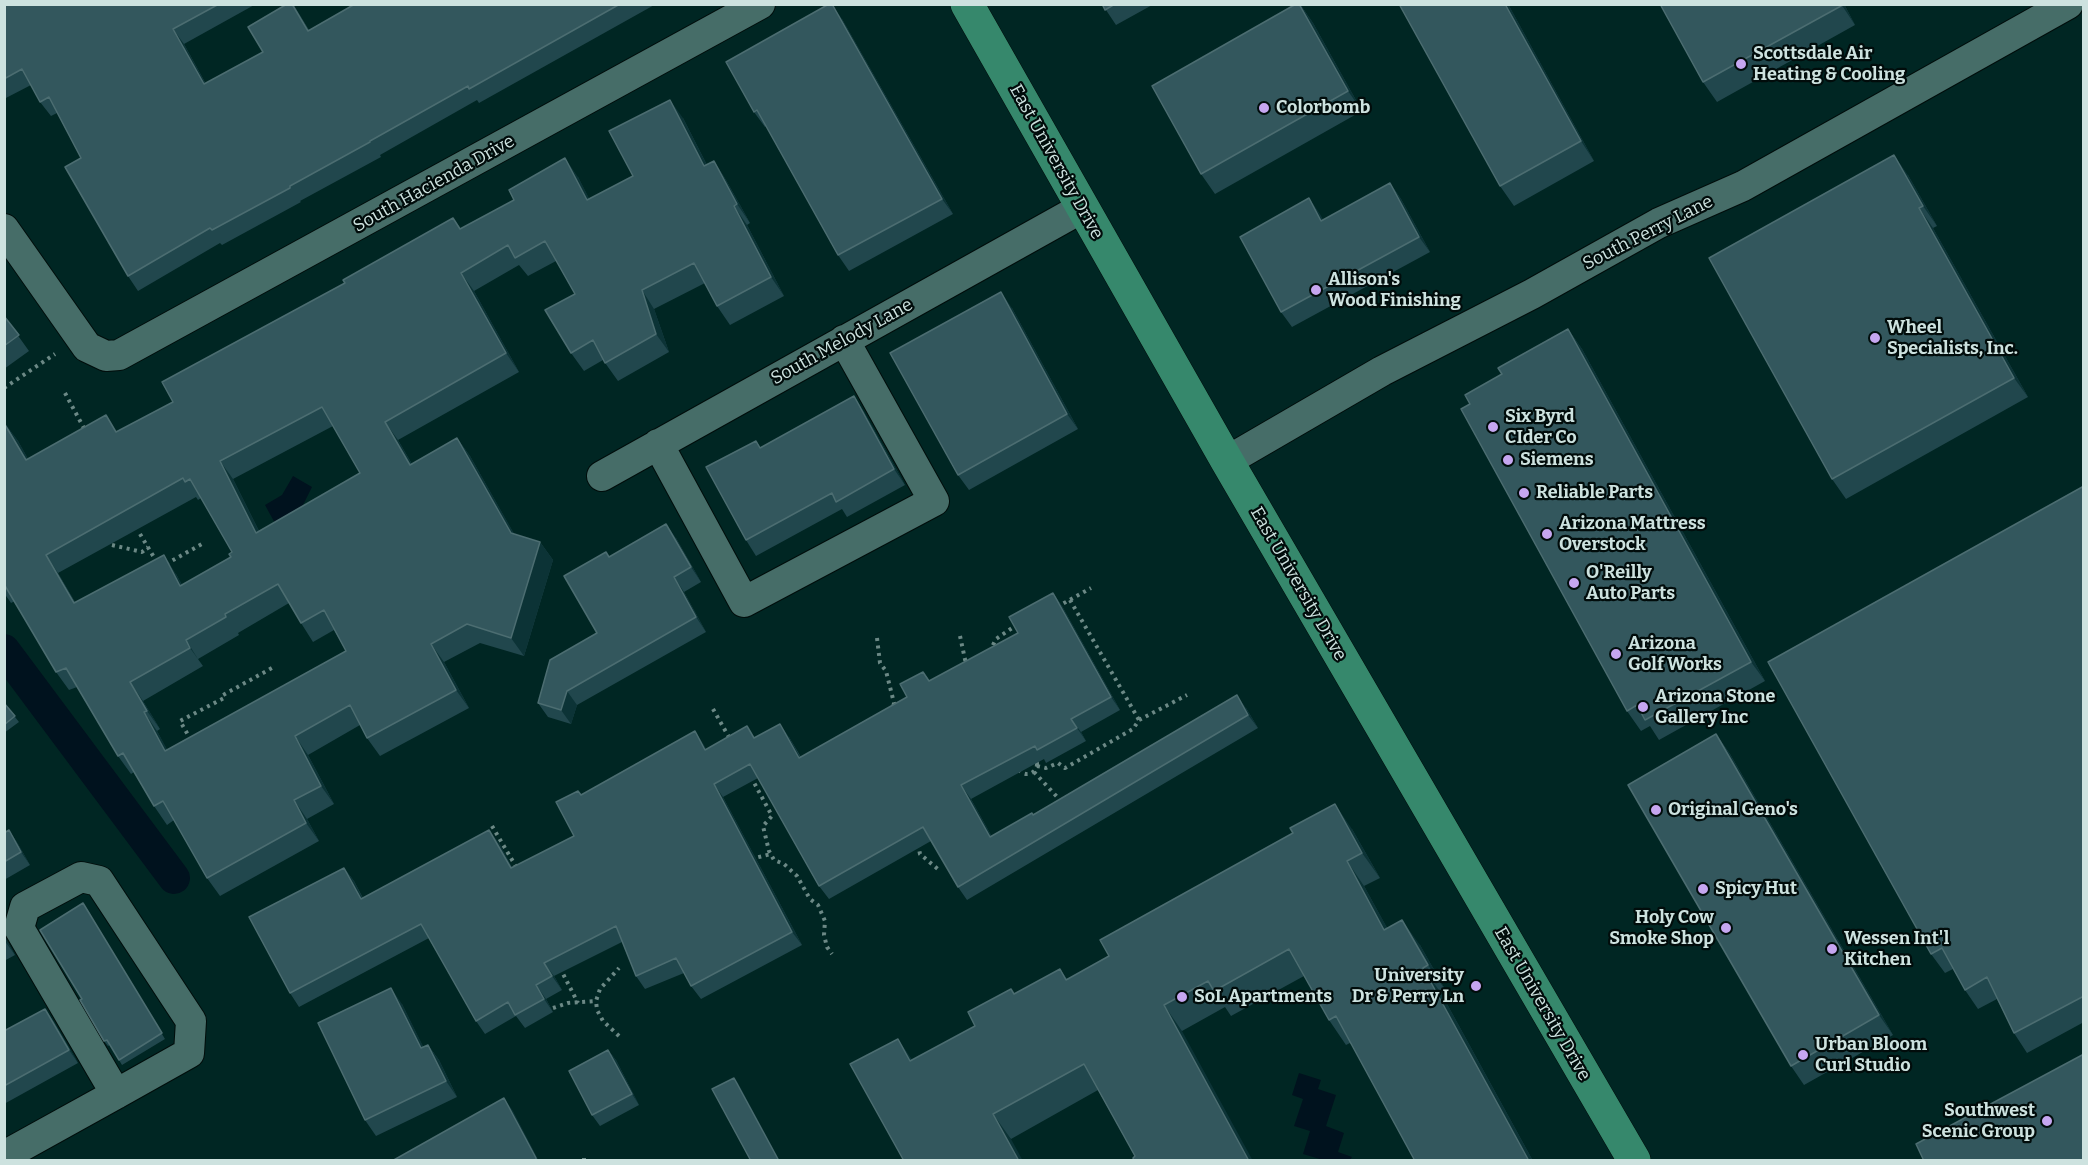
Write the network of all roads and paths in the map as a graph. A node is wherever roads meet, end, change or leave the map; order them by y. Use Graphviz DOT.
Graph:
graph roads {
  1 [pos="760,4"];
  2 [pos="967,4"];
  3 [pos="2068,4"];
  4 [pos="1082,208"];
  5 [pos="4,229"];
  6 [pos="844,340"];
  7 [pos="55,353"];
  8 [pos="4,388"];
  9 [pos="65,393"];
  10 [pos="78,439"];
  11 [pos="658,444"];
  12 [pos="1227,461"];
  13 [pos="602,476"];
  14 [pos="140,534"];
  15 [pos="202,544"];
  16 [pos="112,545"];
  17 [pos="148,547"];
  18 [pos="1091,588"];
  19 [pos="1070,600"];
  20 [pos="1054,609"];
  21 [pos="1026,620"];
  22 [pos="960,636"];
  23 [pos="877,638"];
  24 [pos="993,656"];
  25 [pos="968,667"];
  26 [pos="272,668"];
  27 [pos="1187,694"];
  28 [pos="713,709"];
  29 [pos="893,710"];
  30 [pos="1139,720"];
  31 [pos="730,740"];
  32 [pos="191,741"];
  33 [pos="1018,746"];
  34 [pos="1024,754"];
  35 [pos="1037,766"];
  36 [pos="747,770"];
  37 [pos="1034,772"];
  38 [pos="1059,799"];
  39 [pos="492,826"];
  40 [pos="923,838"];
  41 [pos="771,854"];
  42 [pos="750,860"];
  43 [pos="939,870"];
  44 [pos="520,873"];
  45 [pos="832,954"];
  46 [pos="556,960"];
  47 [pos="620,968"];
  48 [pos="596,1001"];
  49 [pos="578,1003"];
  50 [pos="553,1008"];
  51 [pos="619,1036"];
  52 [pos="116,1094"];
  53 [pos="4,1156"];
  54 [pos="1634,1161"];
  1 -- 5 [label="street, South Hacienda Drive"];
  2 -- 4 [label="main road, East University Drive"];
  3 -- 12 [label="street, South Perry Lane"];
  4 -- 6 [label="street, South Melody Lane"];
  4 -- 12 [label="main road, East University Drive"];
  6 -- 11 [label="street, South Melody Lane"];
  6 -- 11 [label="street"];
  7 -- 8 [label="path"];
  9 -- 10 [label="path"];
  11 -- 13 [label="street, South Melody Lane"];
  12 -- 54 [label="main road, East University Drive"];
  14 -- 17 [label="path"];
  15 -- 17 [label="path"];
  16 -- 17 [label="path"];
  18 -- 19 [label="path"];
  19 -- 20 [label="path"];
  19 -- 30 [label="path"];
  21 -- 24 [label="path"];
  22 -- 25 [label="path"];
  23 -- 29 [label="path"];
  26 -- 32 [label="path"];
  27 -- 30 [label="path"];
  28 -- 31 [label="path"];
  30 -- 35 [label="path"];
  33 -- 34 [label="path"];
  34 -- 35 [label="path"];
  34 -- 37 [label="path"];
  35 -- 37 [label="path"];
  36 -- 41 [label="path"];
  37 -- 38 [label="path"];
  39 -- 44 [label="path"];
  40 -- 43 [label="path"];
  41 -- 42 [label="path"];
  41 -- 45 [label="path"];
  46 -- 49 [label="path"];
  47 -- 48 [label="path"];
  48 -- 49 [label="path"];
  48 -- 51 [label="path"];
  49 -- 50 [label="path"];
  52 -- 52 [label="street"];
  52 -- 53 [label="street"];
}
